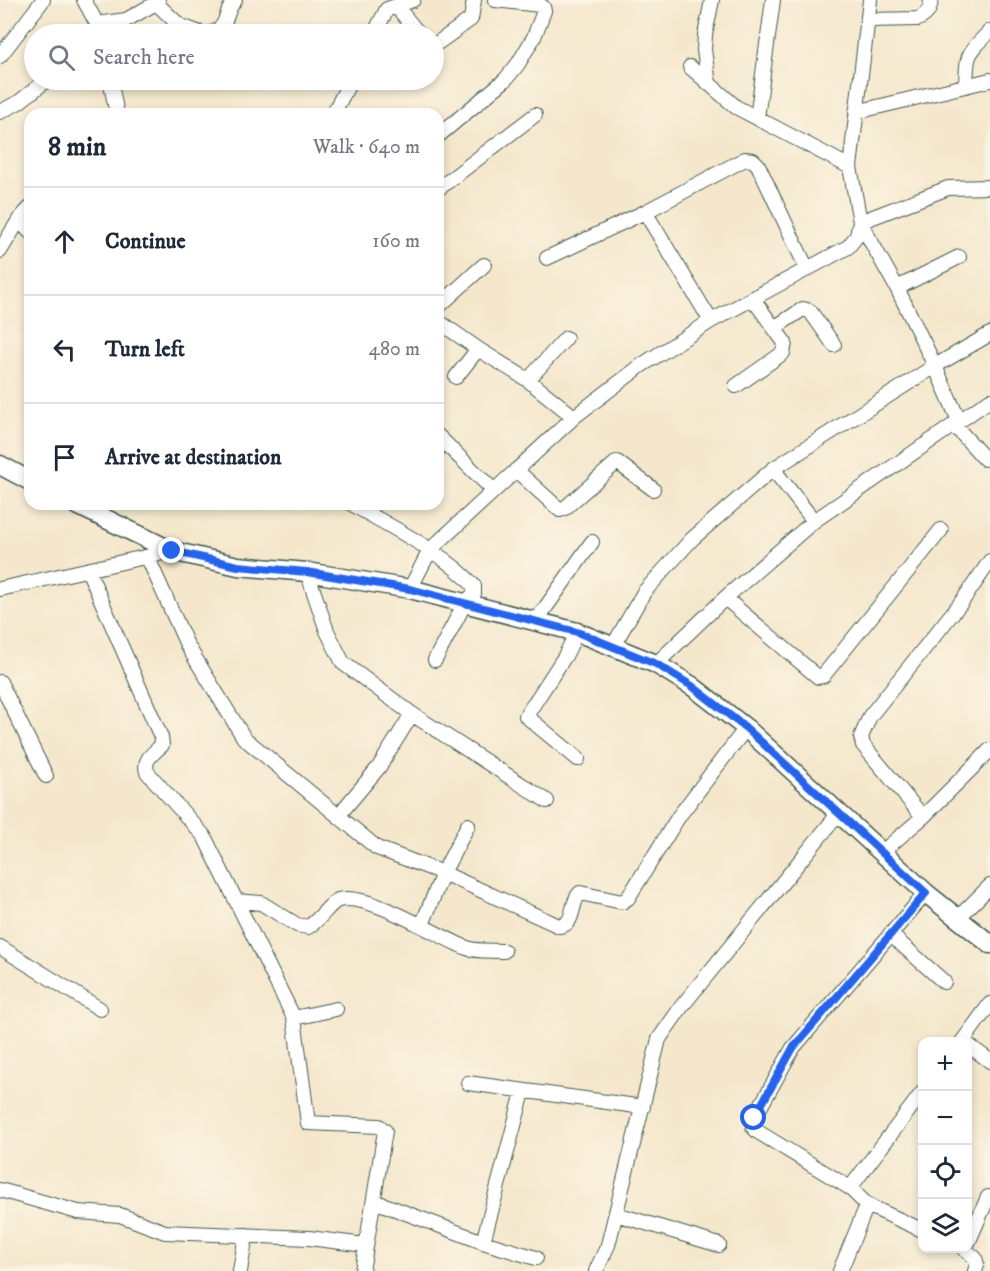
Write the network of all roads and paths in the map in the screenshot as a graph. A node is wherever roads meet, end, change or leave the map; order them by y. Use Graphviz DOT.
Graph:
graph roads {
  1 [pos="43,0"];
  2 [pos="84,0"];
  3 [pos="235,0"];
  4 [pos="412,0"];
  5 [pos="474,0"];
  6 [pos="495,0"];
  7 [pos="711,0"];
  8 [pos="773,0"];
  9 [pos="870,0"];
  10 [pos="931,0"];
  11 [pos="157,2"];
  12 [pos="388,5"];
  13 [pos="868,20"];
  14 [pos="25,24"];
  15 [pos="96,24"];
  16 [pos="114,24"];
  17 [pos="177,24"];
  18 [pos="224,24"];
  19 [pos="379,24"];
  20 [pos="408,24"];
  21 [pos="24,25"];
  22 [pos="990,31"];
  23 [pos="444,38"];
  24 [pos="0,56"];
  25 [pos="690,67"];
  26 [pos="990,80"];
  27 [pos="709,84"];
  28 [pos="966,86"];
  29 [pos="34,90"];
  30 [pos="112,90"];
  31 [pos="346,90"];
  32 [pos="116,108"];
  33 [pos="336,108"];
  34 [pos="0,112"];
  35 [pos="856,112"];
  36 [pos="535,116"];
  37 [pos="757,118"];
  38 [pos="444,131"];
  39 [pos="850,167"];
  40 [pos="444,184"];
  41 [pos="990,187"];
  42 [pos="645,212"];
  43 [pos="24,215"];
  44 [pos="19,220"];
  45 [pos="860,222"];
  46 [pos="24,225"];
  47 [pos="0,251"];
  48 [pos="960,257"];
  49 [pos="547,258"];
  50 [pos="484,265"];
  51 [pos="807,269"];
  52 [pos="897,288"];
  53 [pos="753,299"];
  54 [pos="444,302"];
  55 [pos="711,321"];
  56 [pos="444,325"];
  57 [pos="774,328"];
  58 [pos="990,334"];
  59 [pos="566,338"];
  60 [pos="834,345"];
  61 [pos="478,349"];
  62 [pos="935,366"];
  63 [pos="456,377"];
  64 [pos="528,380"];
  65 [pos="736,386"];
  66 [pos="990,400"];
  67 [pos="574,417"];
  68 [pos="957,423"];
  69 [pos="444,442"];
  70 [pos="986,459"];
  71 [pos="0,465"];
  72 [pos="773,469"];
  73 [pos="516,470"];
  74 [pos="24,478"];
  75 [pos="653,489"];
  76 [pos="494,491"];
  77 [pos="87,510"];
  78 [pos="362,510"];
  79 [pos="814,521"];
  80 [pos="941,530"];
  81 [pos="592,542"];
  82 [pos="430,550"];
  83 [pos="172,551"];
  84 [pos="148,558"];
  85 [pos="990,561"];
  86 [pos="88,570"];
  87 [pos="307,572"];
  88 [pos="0,589"];
  89 [pos="410,589"];
  90 [pos="725,598"];
  91 [pos="465,603"];
  92 [pos="536,621"];
  93 [pos="577,632"];
  94 [pos="613,646"];
  95 [pos="435,660"];
  96 [pos="656,664"];
  97 [pos="0,682"];
  98 [pos="412,714"];
  99 [pos="746,728"];
  100 [pos="990,750"];
  101 [pos="578,759"];
  102 [pos="46,776"];
  103 [pos="547,801"];
  104 [pos="839,813"];
  105 [pos="338,816"];
  106 [pos="923,817"];
  107 [pos="468,825"];
  108 [pos="882,852"];
  109 [pos="443,873"];
  110 [pos="990,886"];
  111 [pos="926,893"];
  112 [pos="236,901"];
  113 [pos="958,918"];
  114 [pos="422,925"];
  115 [pos="890,934"];
  116 [pos="990,945"];
  117 [pos="0,947"];
  118 [pos="504,951"];
  119 [pos="944,982"];
  120 [pos="990,1004"];
  121 [pos="100,1009"];
  122 [pos="336,1009"];
  123 [pos="294,1018"];
  124 [pos="967,1037"];
  125 [pos="972,1048"];
  126 [pos="990,1061"];
  127 [pos="468,1083"];
  128 [pos="524,1092"];
  129 [pos="918,1098"];
  130 [pos="643,1107"];
  131 [pos="850,1188"];
  132 [pos="0,1190"];
  133 [pos="988,1197"];
  134 [pos="374,1201"];
  135 [pos="867,1205"];
  136 [pos="616,1214"];
  137 [pos="918,1228"];
  138 [pos="972,1232"];
  139 [pos="246,1235"];
  140 [pos="483,1242"];
  141 [pos="365,1245"];
  142 [pos="719,1245"];
  143 [pos="970,1253"];
  144 [pos="536,1258"];
  145 [pos="240,1271"];
  146 [pos="362,1271"];
  147 [pos="596,1271"];
  148 [pos="840,1271"];
  149 [pos="975,1271"];
  1 -- 14 [label="street"];
  2 -- 15 [label="street"];
  3 -- 18 [label="street"];
  4 -- 12 [label="street"];
  5 -- 23 [label="street"];
  6 -- 38 [label="street"];
  7 -- 27 [label="street"];
  8 -- 37 [label="street"];
  9 -- 13 [label="street"];
  10 -- 13 [label="street"];
  11 -- 16 [label="street"];
  11 -- 17 [label="street"];
  12 -- 19 [label="street"];
  12 -- 20 [label="street"];
  13 -- 35 [label="street"];
  21 -- 24 [label="street"];
  22 -- 28 [label="street"];
  25 -- 27 [label="street"];
  26 -- 28 [label="street"];
  27 -- 37 [label="street"];
  28 -- 35 [label="street"];
  29 -- 34 [label="street"];
  30 -- 32 [label="street"];
  31 -- 33 [label="street"];
  35 -- 39 [label="street"];
  36 -- 40 [label="street"];
  37 -- 39 [label="street"];
  39 -- 45 [label="street"];
  41 -- 45 [label="street"];
  42 -- 49 [label="street"];
  42 -- 51 [label="street"];
  42 -- 55 [label="street"];
  43 -- 44 [label="street"];
  44 -- 46 [label="street"];
  44 -- 47 [label="street"];
  45 -- 51 [label="street"];
  45 -- 52 [label="street"];
  48 -- 52 [label="street"];
  50 -- 54 [label="street"];
  51 -- 53 [label="street"];
  52 -- 62 [label="street"];
  53 -- 55 [label="street"];
  53 -- 57 [label="street"];
  55 -- 67 [label="street"];
  56 -- 61 [label="street"];
  57 -- 60 [label="street"];
  57 -- 65 [label="street"];
  58 -- 62 [label="street"];
  59 -- 64 [label="street"];
  61 -- 63 [label="street"];
  61 -- 64 [label="street"];
  62 -- 68 [label="street"];
  62 -- 72 [label="street"];
  64 -- 67 [label="street"];
  66 -- 68 [label="street"];
  67 -- 73 [label="street"];
  68 -- 70 [label="street"];
  68 -- 79 [label="street"];
  69 -- 76 [label="street"];
  71 -- 74 [label="main road"];
  72 -- 79 [label="street"];
  72 -- 94 [label="street"];
  73 -- 75 [label="street"];
  73 -- 76 [label="street"];
  76 -- 82 [label="street"];
  77 -- 83 [label="main road"];
  78 -- 82 [label="street"];
  79 -- 90 [label="street"];
  80 -- 90 [label="street"];
  81 -- 92 [label="street"];
  82 -- 89 [label="street"];
  82 -- 91 [label="street"];
  83 -- 84 [label="street"];
  83 -- 87 [label="main road"];
  84 -- 86 [label="street"];
  84 -- 105 [label="street"];
  85 -- 106 [label="street"];
  86 -- 88 [label="street"];
  86 -- 112 [label="street"];
  87 -- 89 [label="main road"];
  87 -- 98 [label="street"];
  89 -- 91 [label="main road"];
  90 -- 96 [label="street"];
  91 -- 92 [label="main road"];
  91 -- 95 [label="street"];
  92 -- 93 [label="main road"];
  93 -- 94 [label="main road"];
  93 -- 101 [label="street"];
  94 -- 96 [label="main road"];
  96 -- 99 [label="main road"];
  97 -- 102 [label="street"];
  98 -- 103 [label="street"];
  98 -- 105 [label="street"];
  99 -- 104 [label="main road"];
  99 -- 109 [label="street"];
  100 -- 106 [label="street"];
  104 -- 108 [label="main road"];
  104 -- 130 [label="street"];
  105 -- 109 [label="street"];
  106 -- 108 [label="street"];
  107 -- 109 [label="street"];
  108 -- 111 [label="main road"];
  109 -- 114 [label="street"];
  110 -- 113 [label="street"];
  111 -- 113 [label="main road"];
  111 -- 115 [label="street"];
  112 -- 114 [label="street"];
  112 -- 123 [label="street"];
  113 -- 116 [label="main road"];
  114 -- 118 [label="street"];
  115 -- 119 [label="street"];
  115 -- 131 [label="street"];
  117 -- 121 [label="street"];
  120 -- 124 [label="street"];
  122 -- 123 [label="street"];
  123 -- 134 [label="street"];
  125 -- 126 [label="street"];
  127 -- 128 [label="street"];
  128 -- 130 [label="street"];
  128 -- 140 [label="street"];
  129 -- 131 [label="street"];
  130 -- 136 [label="street"];
  131 -- 135 [label="street"];
  132 -- 139 [label="street"];
  133 -- 138 [label="street"];
  134 -- 140 [label="street"];
  134 -- 141 [label="street"];
  135 -- 137 [label="street"];
  135 -- 148 [label="street"];
  136 -- 142 [label="street"];
  136 -- 147 [label="street"];
  139 -- 141 [label="street"];
  139 -- 145 [label="street"];
  140 -- 144 [label="street"];
  141 -- 146 [label="street"];
  143 -- 149 [label="street"];
}
